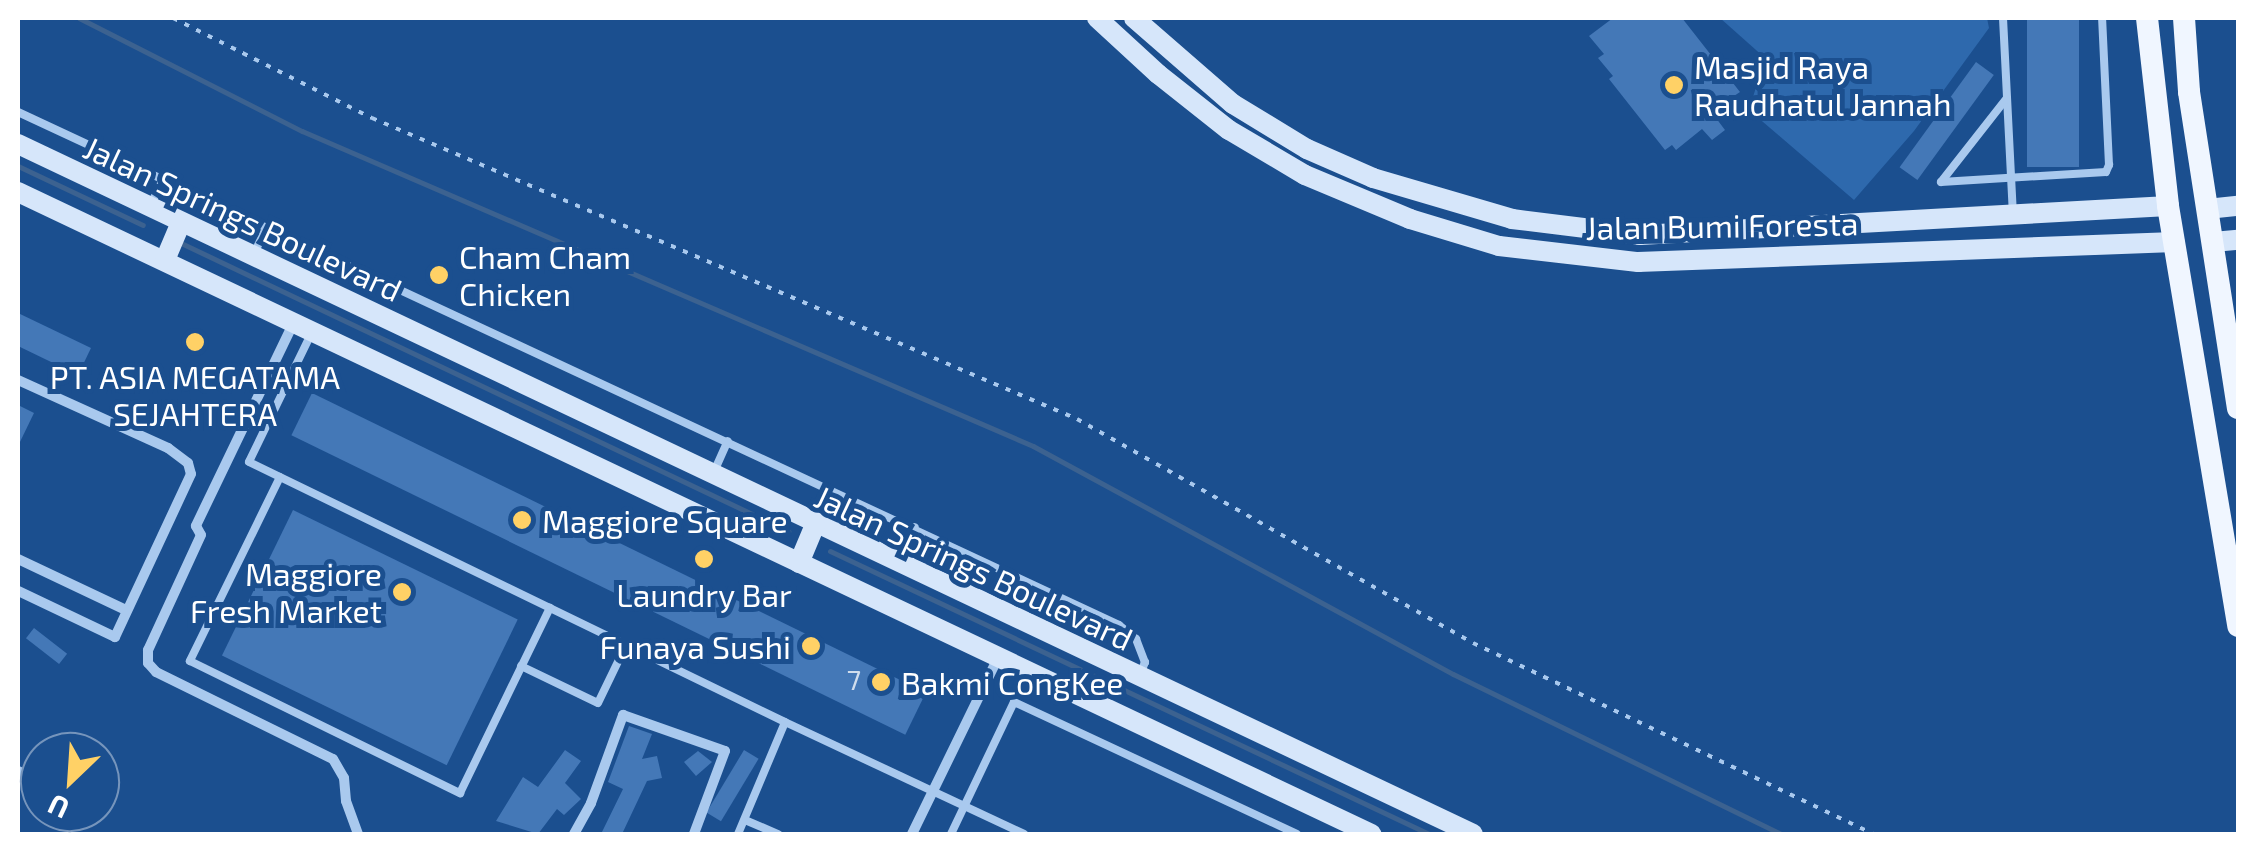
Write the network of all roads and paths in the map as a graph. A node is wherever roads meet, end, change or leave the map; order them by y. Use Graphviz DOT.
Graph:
graph roads {
  1 [pos="173,18"];
  2 [pos="1096,18"];
  3 [pos="1134,18"];
  4 [pos="2003,18"];
  5 [pos="2102,18"];
  6 [pos="2147,18"];
  7 [pos="2184,18"];
  8 [pos="2008,98"];
  9 [pos="18,112"];
  10 [pos="18,144"];
  11 [pos="2012,178"];
  12 [pos="162,180"];
  13 [pos="18,192"];
  14 [pos="2168,206"];
  15 [pos="2238,206"];
  16 [pos="149,208"];
  17 [pos="2207,209"];
  18 [pos="2014,214"];
  19 [pos="180,224"];
  20 [pos="266,228"];
  21 [pos="1730,229"];
  22 [pos="2238,240"];
  23 [pos="2175,242"];
  24 [pos="2213,242"];
  25 [pos="253,256"];
  26 [pos="1732,259"];
  27 [pos="165,260"];
  28 [pos="303,328"];
  29 [pos="18,380"];
  30 [pos="2238,408"];
  31 [pos="728,441"];
  32 [pos="712,476"];
  33 [pos="280,477"];
  34 [pos="815,525"];
  35 [pos="916,527"];
  36 [pos="18,559"];
  37 [pos="800,563"];
  38 [pos="898,564"];
  39 [pos="18,591"];
  40 [pos="550,608"];
  41 [pos="126,610"];
  42 [pos="2238,626"];
  43 [pos="626,645"];
  44 [pos="998,658"];
  45 [pos="522,666"];
  46 [pos="1142,670"];
  47 [pos="785,722"];
  48 [pos="933,792"];
  49 [pos="964,807"];
  50 [pos="745,820"];
  51 [pos="358,834"];
  52 [pos="574,834"];
  53 [pos="694,834"];
  54 [pos="738,834"];
  55 [pos="778,834"];
  56 [pos="912,834"];
  57 [pos="951,834"];
  58 [pos="1024,834"];
  59 [pos="1297,834"];
  60 [pos="1371,834"];
  61 [pos="1473,834"];
  62 [pos="1872,834"];
  1 -- 62 [label="path"];
  2 -- 26 [label="main road, Jalan Bumi Foresta"];
  3 -- 21 [label="main road, Jalan Bumi Foresta"];
  4 -- 8 [label="lane"];
  5 -- 11 [label="lane"];
  6 -- 14 [label="main road"];
  7 -- 17 [label="main road"];
  8 -- 11 [label="lane"];
  8 -- 11 [label="lane"];
  9 -- 12 [label="lane"];
  10 -- 16 [label="main road, Jalan Springs Boulevard"];
  11 -- 18 [label="lane"];
  12 -- 16 [label="lane"];
  12 -- 20 [label="lane"];
  13 -- 27 [label="main road"];
  14 -- 18 [label="main road, Jalan Bumi Foresta"];
  14 -- 23 [label="main road"];
  15 -- 17 [label="main road"];
  16 -- 19 [label="main road, Jalan Springs Boulevard"];
  17 -- 24 [label="main road"];
  18 -- 21 [label="main road, Jalan Bumi Foresta"];
  19 -- 25 [label="main road, Jalan Springs Boulevard"];
  19 -- 27 [label="main road"];
  20 -- 25 [label="lane"];
  20 -- 31 [label="lane"];
  21 -- 26 [label="main road"];
  22 -- 24 [label="main road"];
  23 -- 26 [label="main road, Jalan Bumi Foresta"];
  23 -- 42 [label="main road"];
  24 -- 30 [label="main road"];
  25 -- 32 [label="main road, Jalan Springs Boulevard"];
  27 -- 28 [label="main road"];
  28 -- 33 [label="lane"];
  28 -- 37 [label="main road"];
  28 -- 51 [label="street"];
  29 -- 41 [label="street"];
  31 -- 32 [label="lane"];
  31 -- 35 [label="lane"];
  32 -- 34 [label="main road, Jalan Springs Boulevard"];
  33 -- 40 [label="lane"];
  33 -- 45 [label="lane"];
  34 -- 37 [label="main road"];
  34 -- 38 [label="main road, Jalan Springs Boulevard"];
  35 -- 38 [label="lane"];
  35 -- 46 [label="lane"];
  36 -- 41 [label="street"];
  37 -- 44 [label="main road"];
  38 -- 46 [label="main road, Jalan Springs Boulevard"];
  39 -- 41 [label="street"];
  40 -- 43 [label="lane"];
  40 -- 45 [label="lane"];
  43 -- 45 [label="lane"];
  43 -- 47 [label="lane"];
  44 -- 48 [label="street"];
  44 -- 60 [label="main road"];
  46 -- 61 [label="main road, Jalan Springs Boulevard"];
  47 -- 48 [label="lane"];
  47 -- 50 [label="lane"];
  48 -- 49 [label="lane"];
  48 -- 56 [label="street"];
  49 -- 57 [label="lane"];
  49 -- 58 [label="lane"];
  49 -- 59 [label="lane"];
  50 -- 54 [label="lane"];
  50 -- 55 [label="lane"];
  52 -- 53 [label="street"];
}
